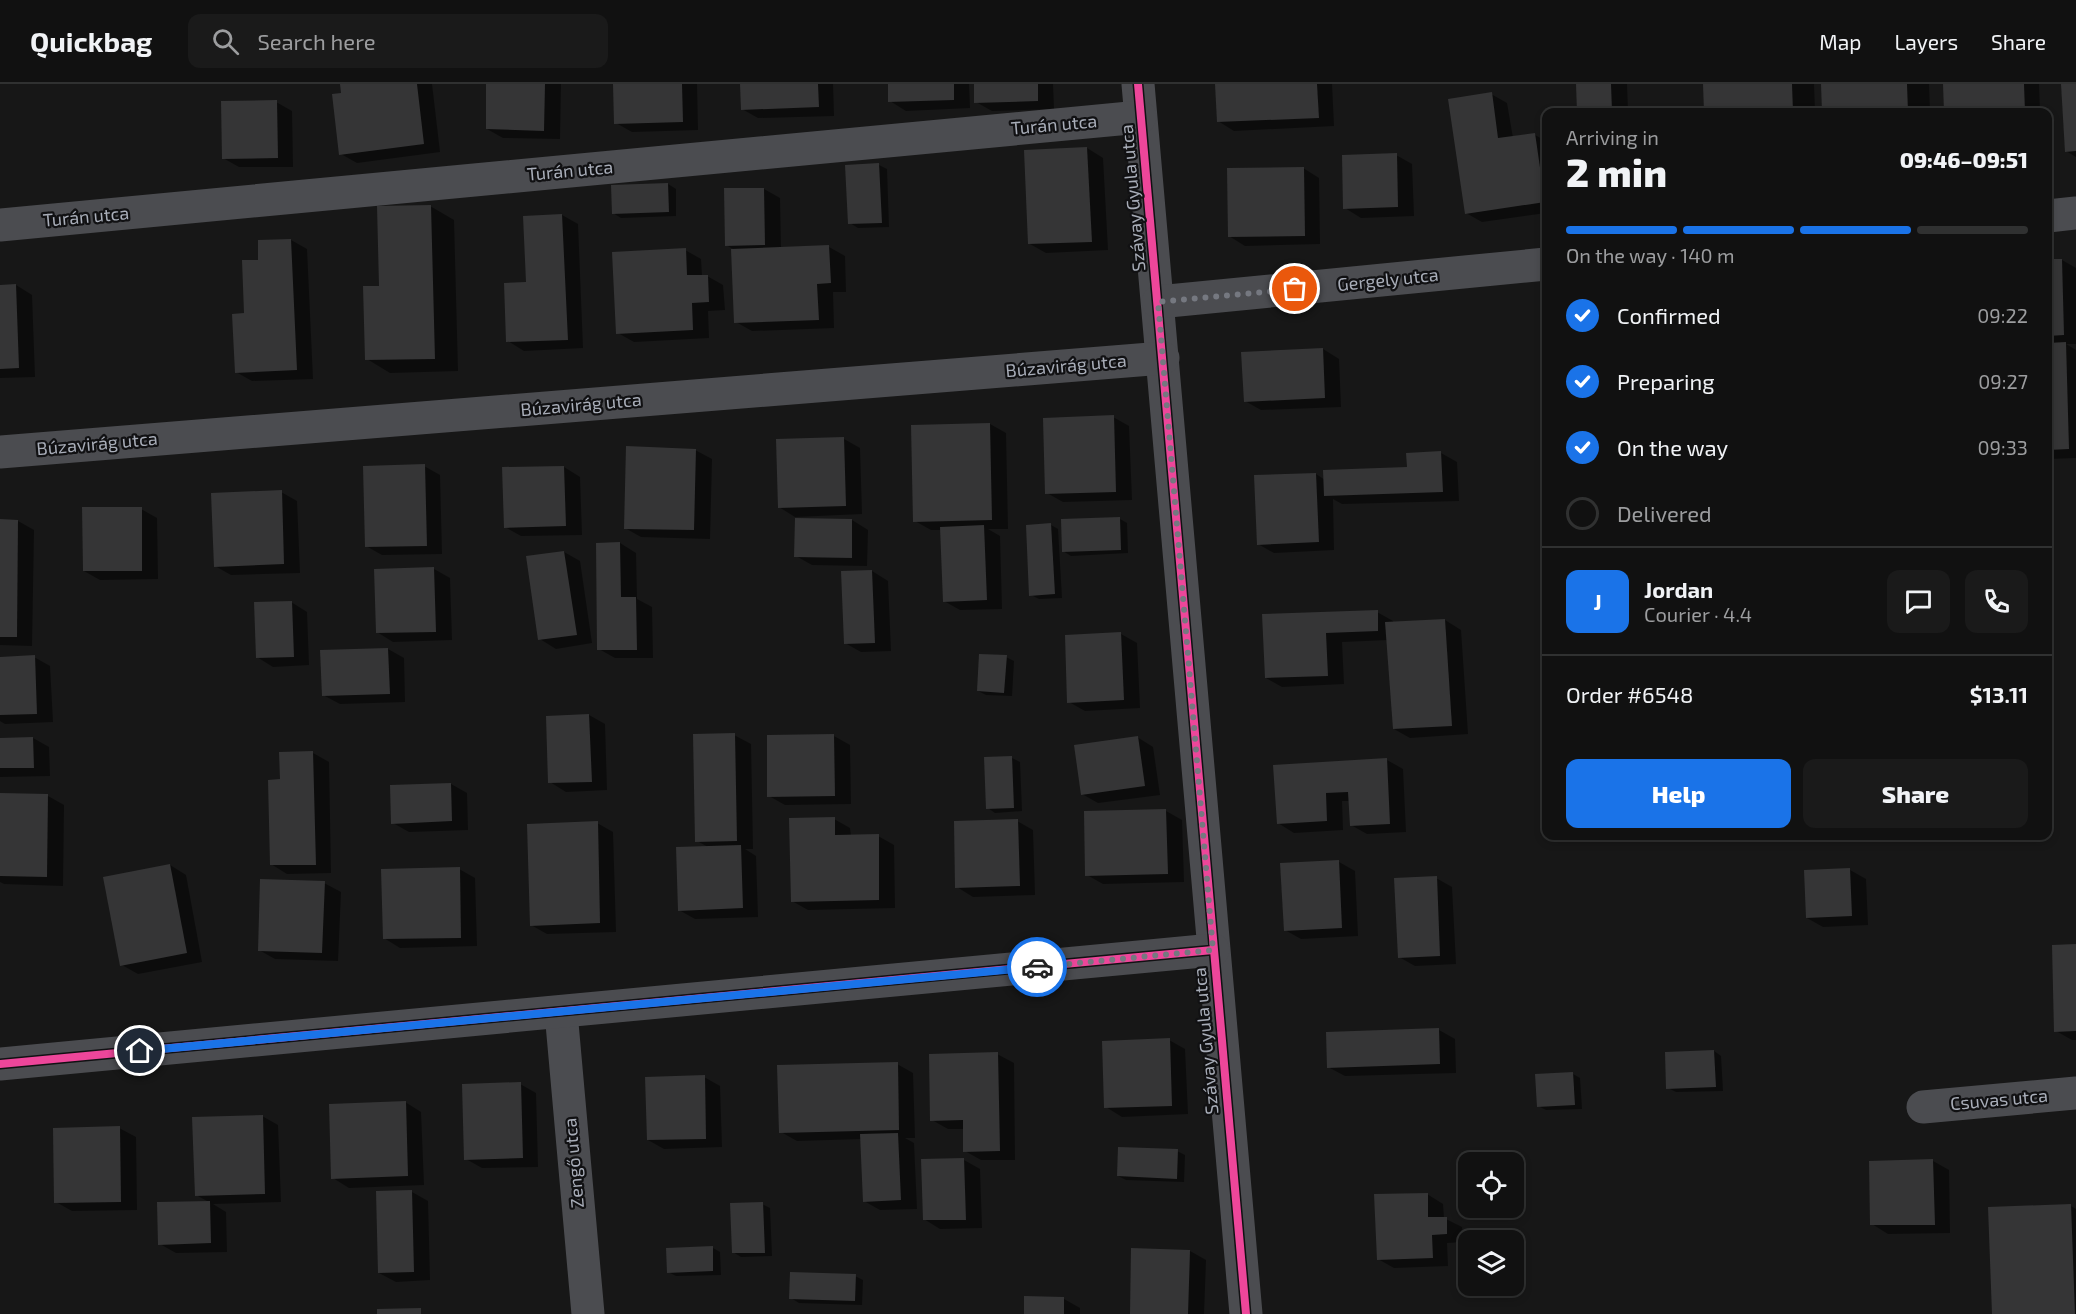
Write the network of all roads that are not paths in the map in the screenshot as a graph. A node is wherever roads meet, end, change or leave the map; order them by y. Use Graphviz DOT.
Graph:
graph roads {
  1 [pos="1138,84"];
  2 [pos="1140,117"];
  3 [pos="2076,213"];
  4 [pos="2052,216"];
  5 [pos="0,225"];
  6 [pos="1542,264"];
  7 [pos="1158,302"];
  8 [pos="1163,358"];
  9 [pos="0,452"];
  10 [pos="1213,950"];
  11 [pos="561,1012"];
  12 [pos="0,1064"];
  13 [pos="2076,1093"];
  14 [pos="1923,1107"];
  15 [pos="588,1314"];
  16 [pos="1246,1314"];
  1 -- 2 [label="street, Szávay Gyula utca"];
  2 -- 5 [label="street, Turán utca"];
  2 -- 7 [label="street, Szávay Gyula utca"];
  3 -- 4 [label="street"];
  6 -- 7 [label="street, Gergely utca"];
  7 -- 8 [label="street, Szávay Gyula utca"];
  8 -- 9 [label="street, Búzavirág utca"];
  8 -- 10 [label="street, Szávay Gyula utca"];
  10 -- 11 [label="street"];
  10 -- 16 [label="street, Szávay Gyula utca"];
  11 -- 12 [label="street"];
  11 -- 15 [label="street, Zengő utca"];
  13 -- 14 [label="street, Csuvas utca"];
}
